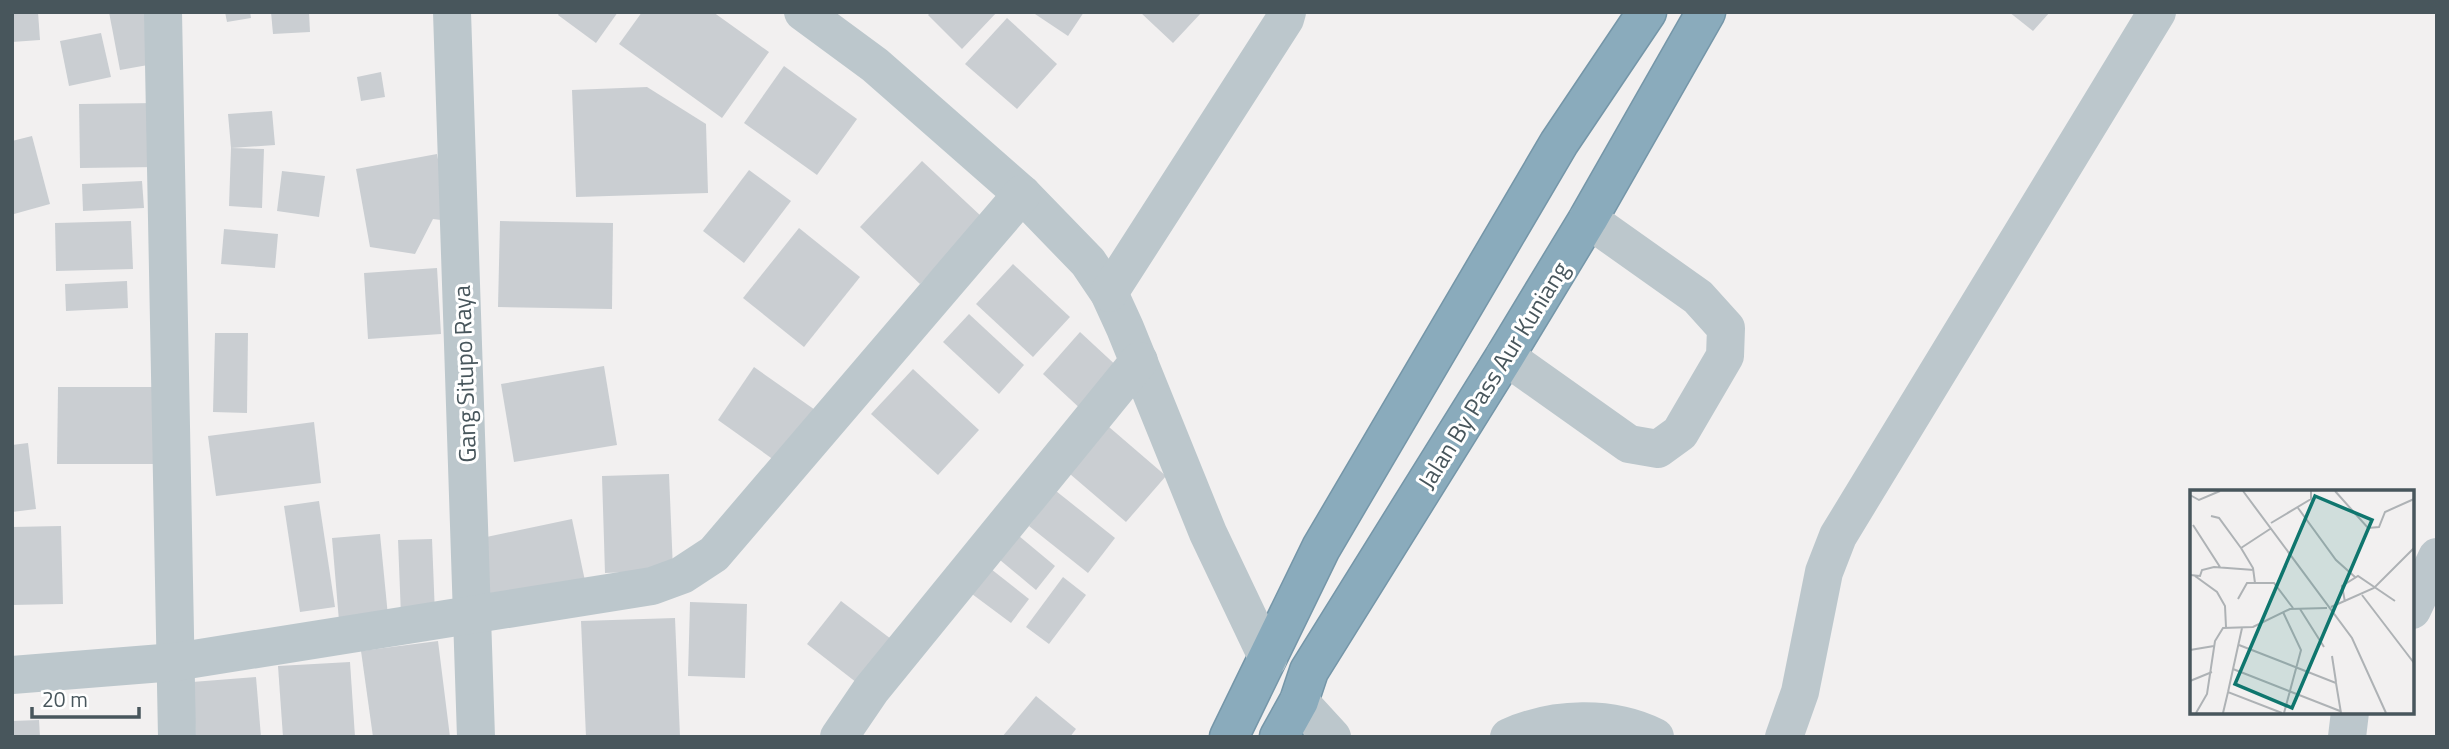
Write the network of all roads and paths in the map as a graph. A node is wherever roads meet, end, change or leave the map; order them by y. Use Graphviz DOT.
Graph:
graph roads {
  1 [pos="163,12"];
  2 [pos="452,12"];
  3 [pos="803,12"];
  4 [pos="1287,12"];
  5 [pos="2157,12"];
  6 [pos="1646,13"];
  7 [pos="1697,27"];
  8 [pos="1022,194"];
  9 [pos="1588,219"];
  10 [pos="1109,293"];
  11 [pos="1506,356"];
  12 [pos="1139,361"];
  13 [pos="2437,557"];
  14 [pos="2414,607"];
  15 [pos="472,616"];
  16 [pos="1268,659"];
  17 [pos="175,662"];
  18 [pos="12,675"];
  19 [pos="1298,701"];
  20 [pos="2350,714"];
  21 [pos="177,737"];
  22 [pos="476,737"];
  23 [pos="839,737"];
  24 [pos="1230,737"];
  25 [pos="1279,737"];
  26 [pos="1332,737"];
  27 [pos="1509,737"];
  28 [pos="1656,737"];
  29 [pos="1784,737"];
  30 [pos="2347,737"];
  1 -- 17 [label="street"];
  2 -- 15 [label="street, Gang Situpo Raya"];
  3 -- 8 [label="street"];
  4 -- 10 [label="street"];
  5 -- 29 [label="street"];
  6 -- 7 [label="highway"];
  6 -- 16 [label="highway"];
  7 -- 9 [label="highway, Jalan By Pass Aur Kuniang"];
  8 -- 10 [label="street"];
  8 -- 15 [label="street"];
  9 -- 11 [label="highway, Jalan By Pass Aur Kuniang"];
  9 -- 11 [label="street"];
  10 -- 12 [label="street"];
  11 -- 19 [label="highway, Jalan By Pass Aur Kuniang"];
  12 -- 16 [label="street"];
  12 -- 23 [label="street"];
  13 -- 14 [label="street"];
  15 -- 17 [label="street"];
  15 -- 22 [label="street, Gang Situpo Raya"];
  16 -- 24 [label="highway"];
  17 -- 18 [label="street"];
  17 -- 21 [label="street"];
  19 -- 25 [label="highway, Jalan By Pass Aur Kuniang"];
  19 -- 26 [label="street"];
  20 -- 30 [label="street"];
  27 -- 28 [label="street"];
}
